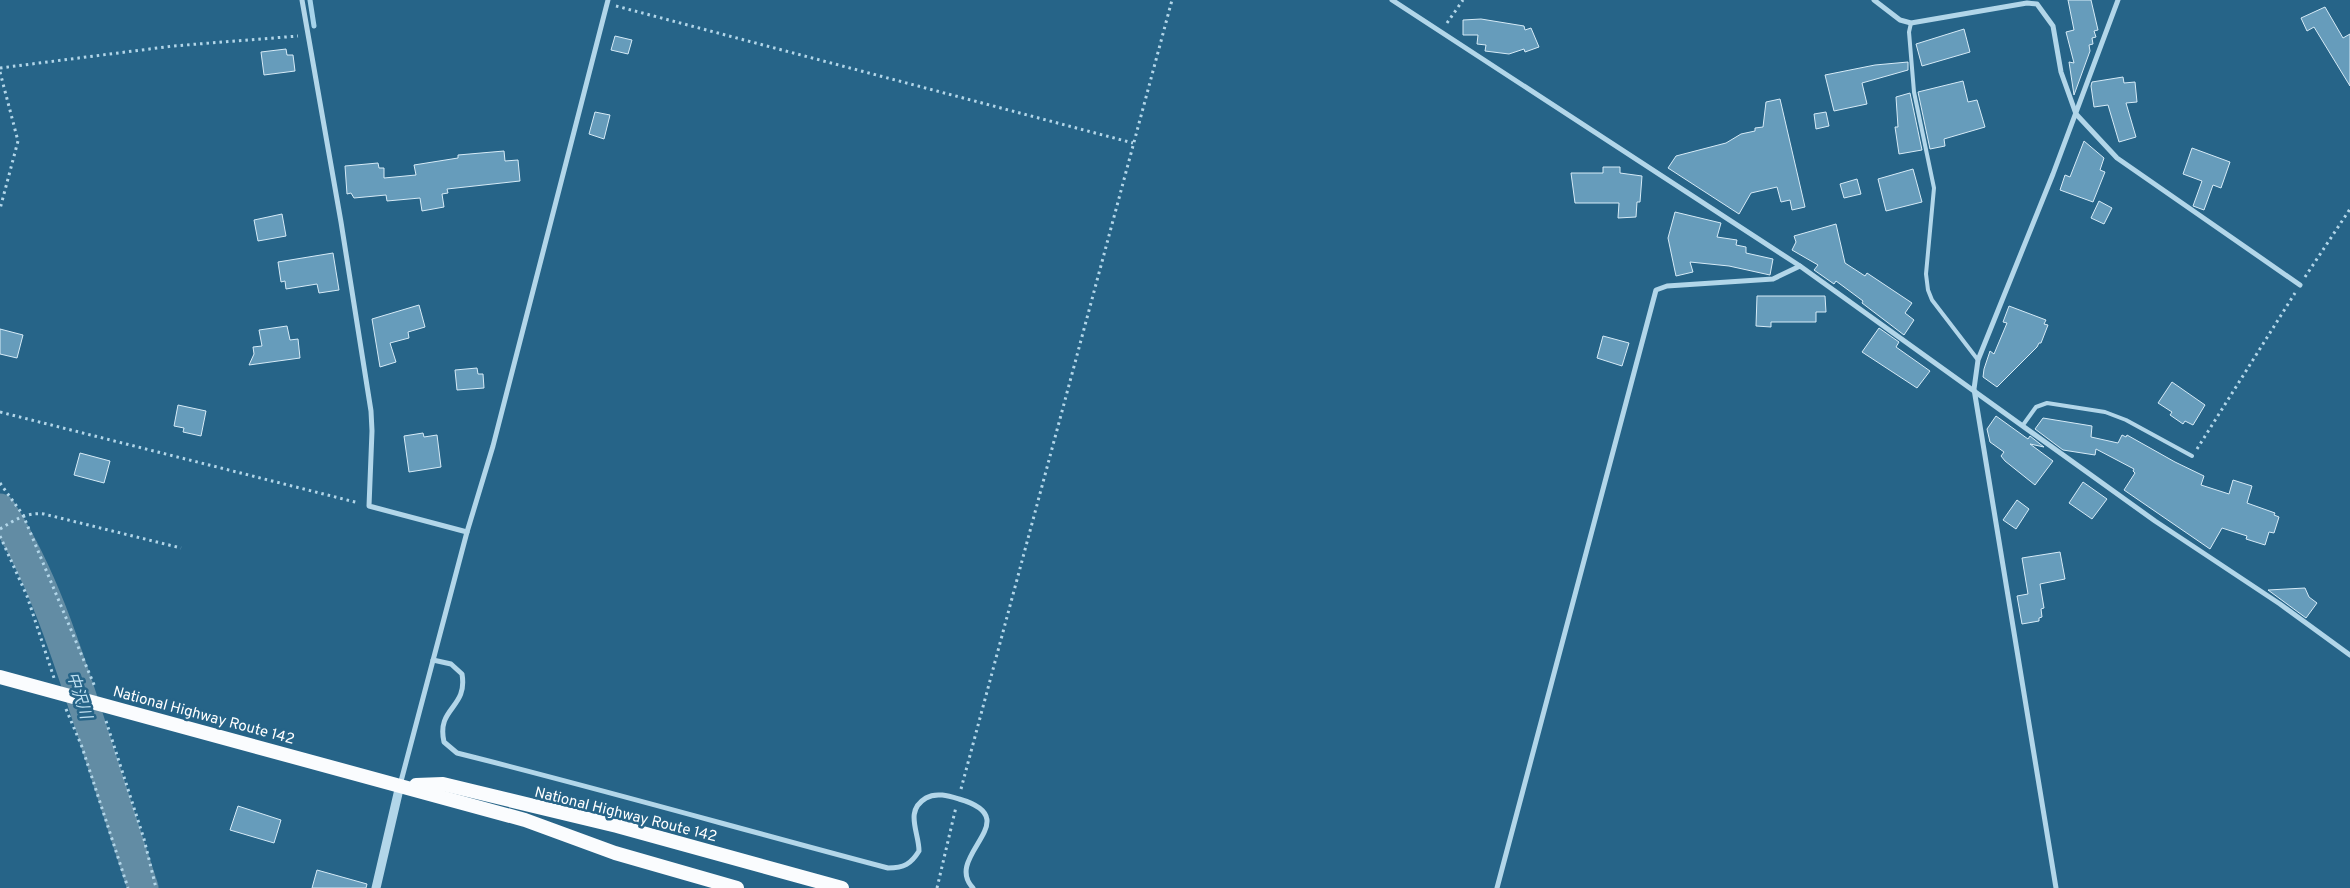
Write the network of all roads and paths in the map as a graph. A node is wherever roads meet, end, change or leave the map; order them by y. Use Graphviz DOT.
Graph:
graph roads {
  1 [pos="302,0"];
  2 [pos="1172,0"];
  3 [pos="1392,0"];
  4 [pos="1463,0"];
  5 [pos="1874,0"];
  6 [pos="2118,0"];
  7 [pos="608,2"];
  8 [pos="1911,23"];
  9 [pos="1440,32"];
  10 [pos="309,35"];
  11 [pos="0,68"];
  12 [pos="0,72"];
  13 [pos="2076,114"];
  14 [pos="1133,143"];
  15 [pos="0,209"];
  16 [pos="2350,209"];
  17 [pos="1800,266"];
  18 [pos="2300,285"];
  19 [pos="1978,360"];
  20 [pos="1974,389"];
  21 [pos="0,412"];
  22 [pos="2023,425"];
  23 [pos="2192,456"];
  24 [pos="0,483"];
  25 [pos="369,506"];
  26 [pos="22,515"];
  27 [pos="1,529"];
  28 [pos="467,532"];
  29 [pos="0,536"];
  30 [pos="181,548"];
  31 [pos="2350,655"];
  32 [pos="433,660"];
  33 [pos="0,677"];
  34 [pos="62,694"];
  35 [pos="99,703"];
  36 [pos="400,785"];
  37 [pos="958,799"];
  38 [pos="128,888"];
  39 [pos="156,888"];
  40 [pos="376,888"];
  41 [pos="737,888"];
  42 [pos="842,888"];
  43 [pos="937,888"];
  44 [pos="973,888"];
  45 [pos="1497,888"];
  46 [pos="2056,888"];
  1 -- 10 [label="street"];
  2 -- 14 [label="path"];
  3 -- 9 [label="street"];
  4 -- 9 [label="path"];
  5 -- 8 [label="street"];
  6 -- 13 [label="street"];
  7 -- 14 [label="path"];
  7 -- 28 [label="street"];
  8 -- 13 [label="street"];
  8 -- 19 [label="lane"];
  9 -- 17 [label="street"];
  10 -- 11 [label="path"];
  10 -- 25 [label="street"];
  12 -- 15 [label="path"];
  13 -- 18 [label="street"];
  13 -- 19 [label="street"];
  14 -- 37 [label="path"];
  16 -- 18 [label="path"];
  17 -- 20 [label="street"];
  17 -- 45 [label="street"];
  18 -- 23 [label="path"];
  19 -- 20 [label="street"];
  20 -- 22 [label="street"];
  20 -- 46 [label="street"];
  21 -- 25 [label="path"];
  22 -- 23 [label="lane"];
  22 -- 31 [label="street"];
  24 -- 26 [label="path"];
  25 -- 28 [label="street"];
  26 -- 27 [label="path"];
  26 -- 30 [label="path"];
  26 -- 35 [label="path"];
  28 -- 32 [label="street"];
  29 -- 34 [label="path"];
  32 -- 36 [label="street"];
  32 -- 37 [label="street"];
  33 -- 34 [label="highway, National Highway Route 142"];
  34 -- 35 [label="highway, National Highway Route 142"];
  34 -- 38 [label="path"];
  35 -- 36 [label="highway, National Highway Route 142"];
  35 -- 39 [label="path"];
  36 -- 40 [label="street"];
  36 -- 41 [label="highway, National Highway Route 142"];
  36 -- 42 [label="highway, National Highway Route 142"];
  37 -- 43 [label="path"];
  37 -- 44 [label="street"];
}
